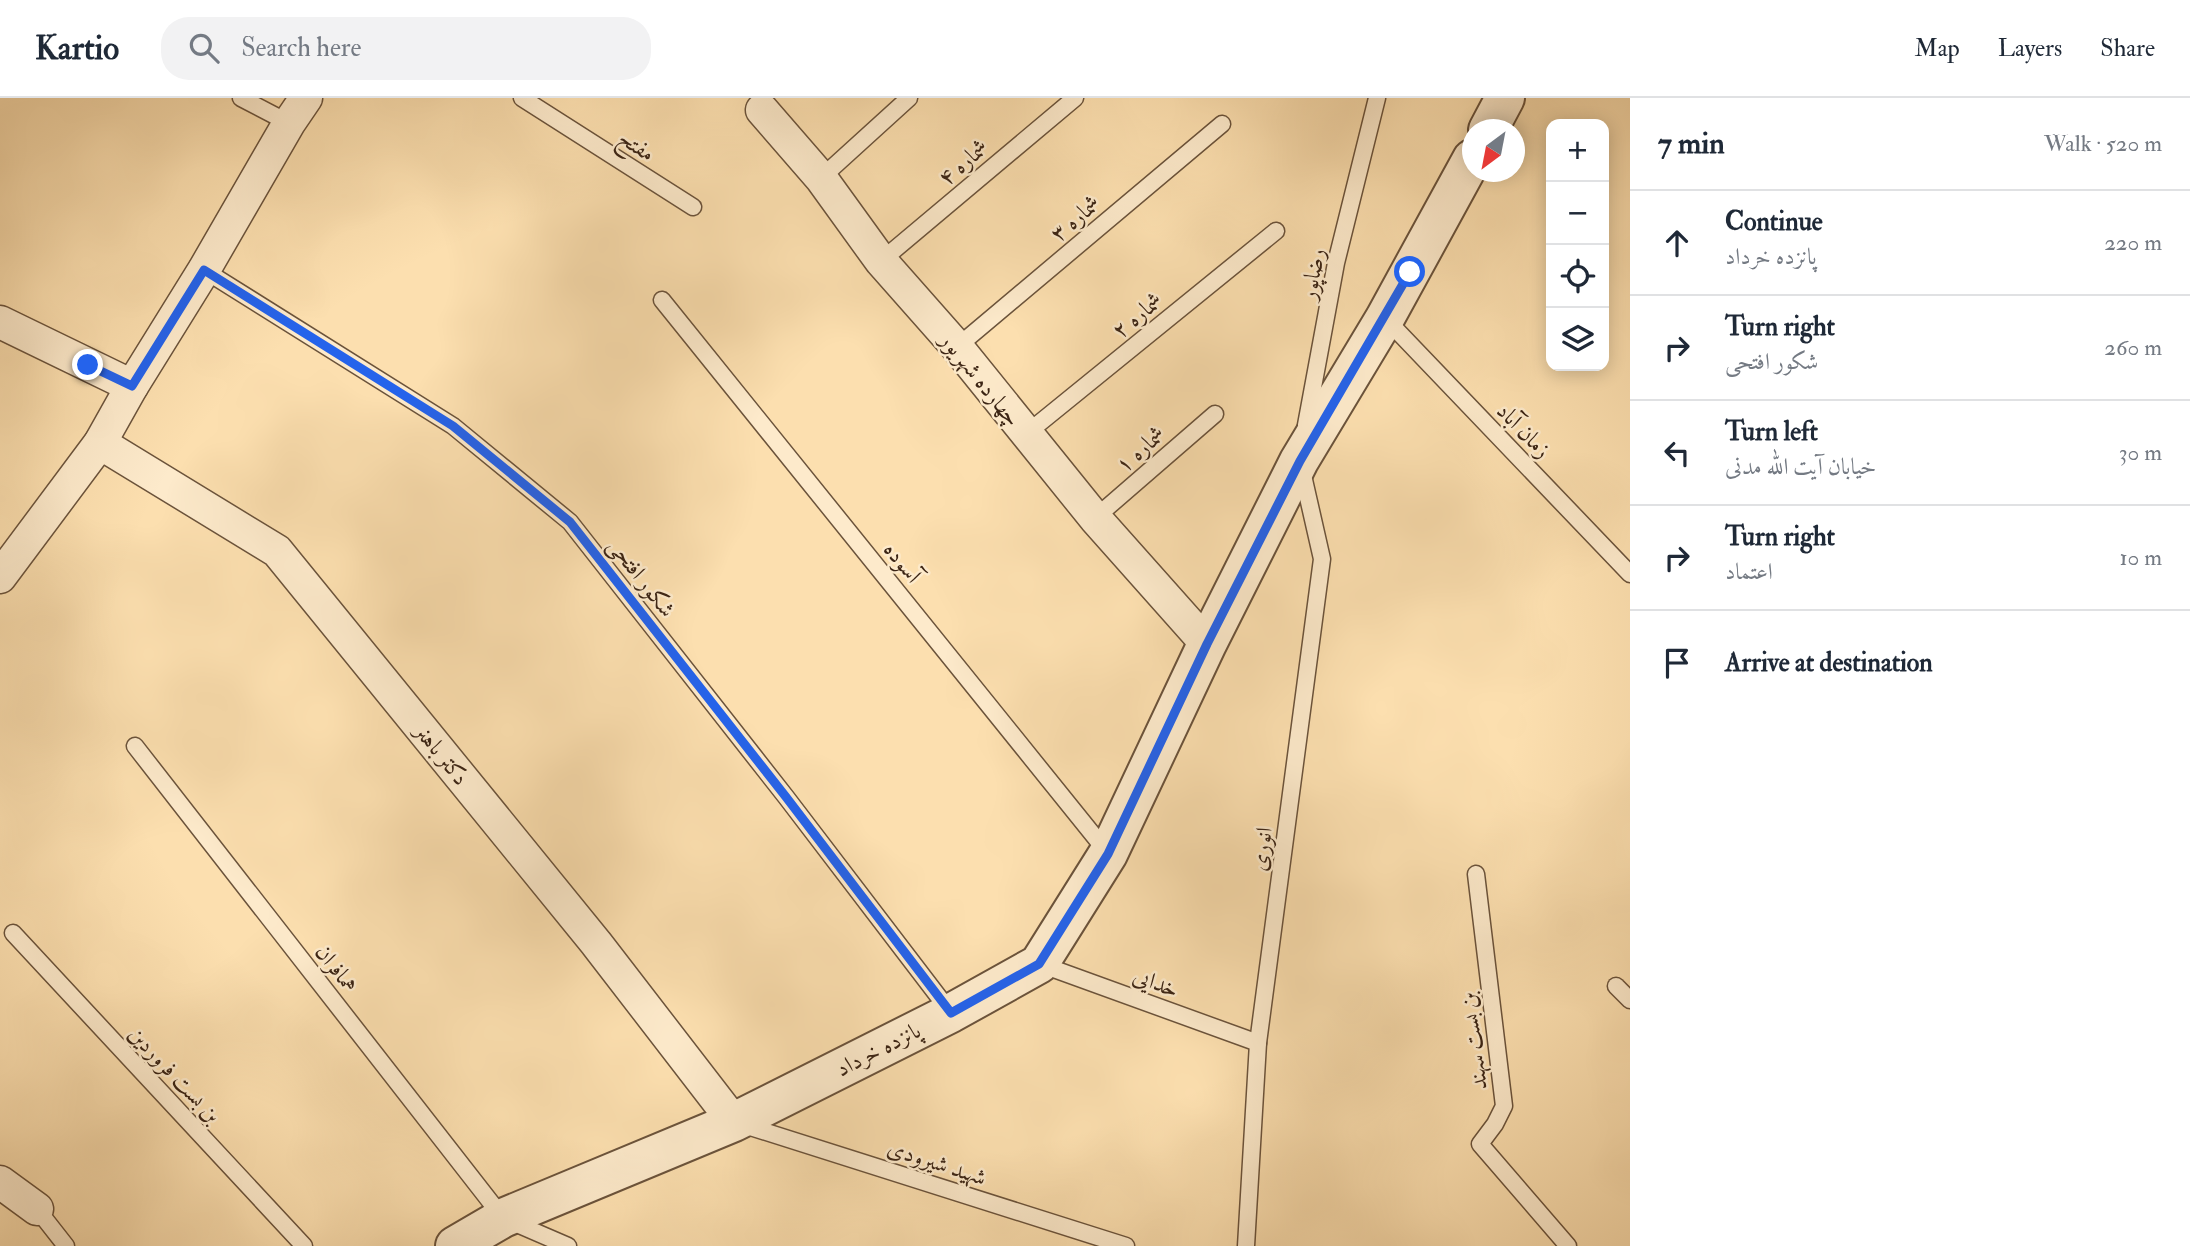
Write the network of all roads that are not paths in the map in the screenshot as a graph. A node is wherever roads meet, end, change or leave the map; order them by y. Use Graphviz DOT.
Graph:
graph roads {
  1 [pos="241,98"];
  2 [pos="522,98"];
  3 [pos="909,98"];
  4 [pos="1075,98"];
  5 [pos="1377,98"];
  6 [pos="1505,98"];
  7 [pos="297,110"];
  8 [pos="762,110"];
  9 [pos="1494,119"];
  10 [pos="1222,124"];
  11 [pos="1462,177"];
  12 [pos="821,178"];
  13 [pos="693,207"];
  14 [pos="1276,230"];
  15 [pos="881,261"];
  16 [pos="204,270"];
  17 [pos="662,300"];
  18 [pos="1385,318"];
  19 [pos="0,322"];
  20 [pos="957,347"];
  21 [pos="132,386"];
  22 [pos="1215,414"];
  23 [pos="1026,434"];
  24 [pos="100,443"];
  25 [pos="1300,461"];
  26 [pos="1095,518"];
  27 [pos="1630,574"];
  28 [pos="0,577"];
  29 [pos="1207,644"];
  30 [pos="135,746"];
  31 [pos="1108,854"];
  32 [pos="1476,874"];
  33 [pos="13,933"];
  34 [pos="1039,964"];
  35 [pos="1616,986"];
  36 [pos="1630,1000"];
  37 [pos="951,1013"];
  38 [pos="1258,1043"];
  39 [pos="734,1122"];
  40 [pos="0,1182"];
  41 [pos="37,1209"];
  42 [pos="503,1218"];
  43 [pos="66,1246"];
  44 [pos="304,1246"];
  45 [pos="455,1246"];
  46 [pos="568,1246"];
  47 [pos="1126,1246"];
  48 [pos="1246,1246"];
  49 [pos="1568,1246"];
  1 -- 7 [label="lane"];
  2 -- 13 [label="lane, مفتح"];
  3 -- 12 [label="lane"];
  4 -- 15 [label="lane, شماره ۴"];
  5 -- 25 [label="lane, رضاپور"];
  6 -- 9 [label="street"];
  7 -- 16 [label="street"];
  8 -- 12 [label="street, چهارده شهریور"];
  10 -- 20 [label="lane, شماره ۳"];
  11 -- 18 [label="street, پانزده خرداد"];
  12 -- 15 [label="street, چهارده شهریور"];
  14 -- 23 [label="lane, شماره ۲"];
  15 -- 20 [label="street, چهارده شهریور"];
  16 -- 21 [label="street"];
  16 -- 37 [label="lane, شکور افتحی"];
  17 -- 31 [label="lane, آسوده"];
  18 -- 25 [label="street, پانزده خرداد"];
  18 -- 27 [label="lane, زمان آباد"];
  19 -- 21 [label="street"];
  20 -- 23 [label="street, چهارده شهریور"];
  21 -- 24 [label="street"];
  22 -- 26 [label="lane, شماره ۱"];
  23 -- 26 [label="street, چهارده شهریور"];
  24 -- 28 [label="street"];
  24 -- 39 [label="street, دکتر باهنر"];
  25 -- 29 [label="street, پانزده خرداد"];
  25 -- 38 [label="lane, انوری"];
  26 -- 29 [label="street, چهارده شهریور"];
  29 -- 31 [label="street, پانزده خرداد"];
  30 -- 42 [label="lane, همافران"];
  31 -- 34 [label="street, پانزده خرداد"];
  32 -- 49 [label="lane, بن بست سهند"];
  33 -- 44 [label="lane, بن بست فروردین"];
  34 -- 37 [label="street, پانزده خرداد"];
  34 -- 38 [label="lane, خدایی"];
  35 -- 36 [label="lane"];
  37 -- 39 [label="street, پانزده خرداد"];
  38 -- 48 [label="lane, انوری"];
  39 -- 42 [label="street, پانزده خرداد"];
  39 -- 47 [label="lane, شهید شیرودی"];
  40 -- 41 [label="street"];
  41 -- 43 [label="lane"];
  42 -- 45 [label="street, پانزده خرداد"];
  42 -- 46 [label="lane"];
}
